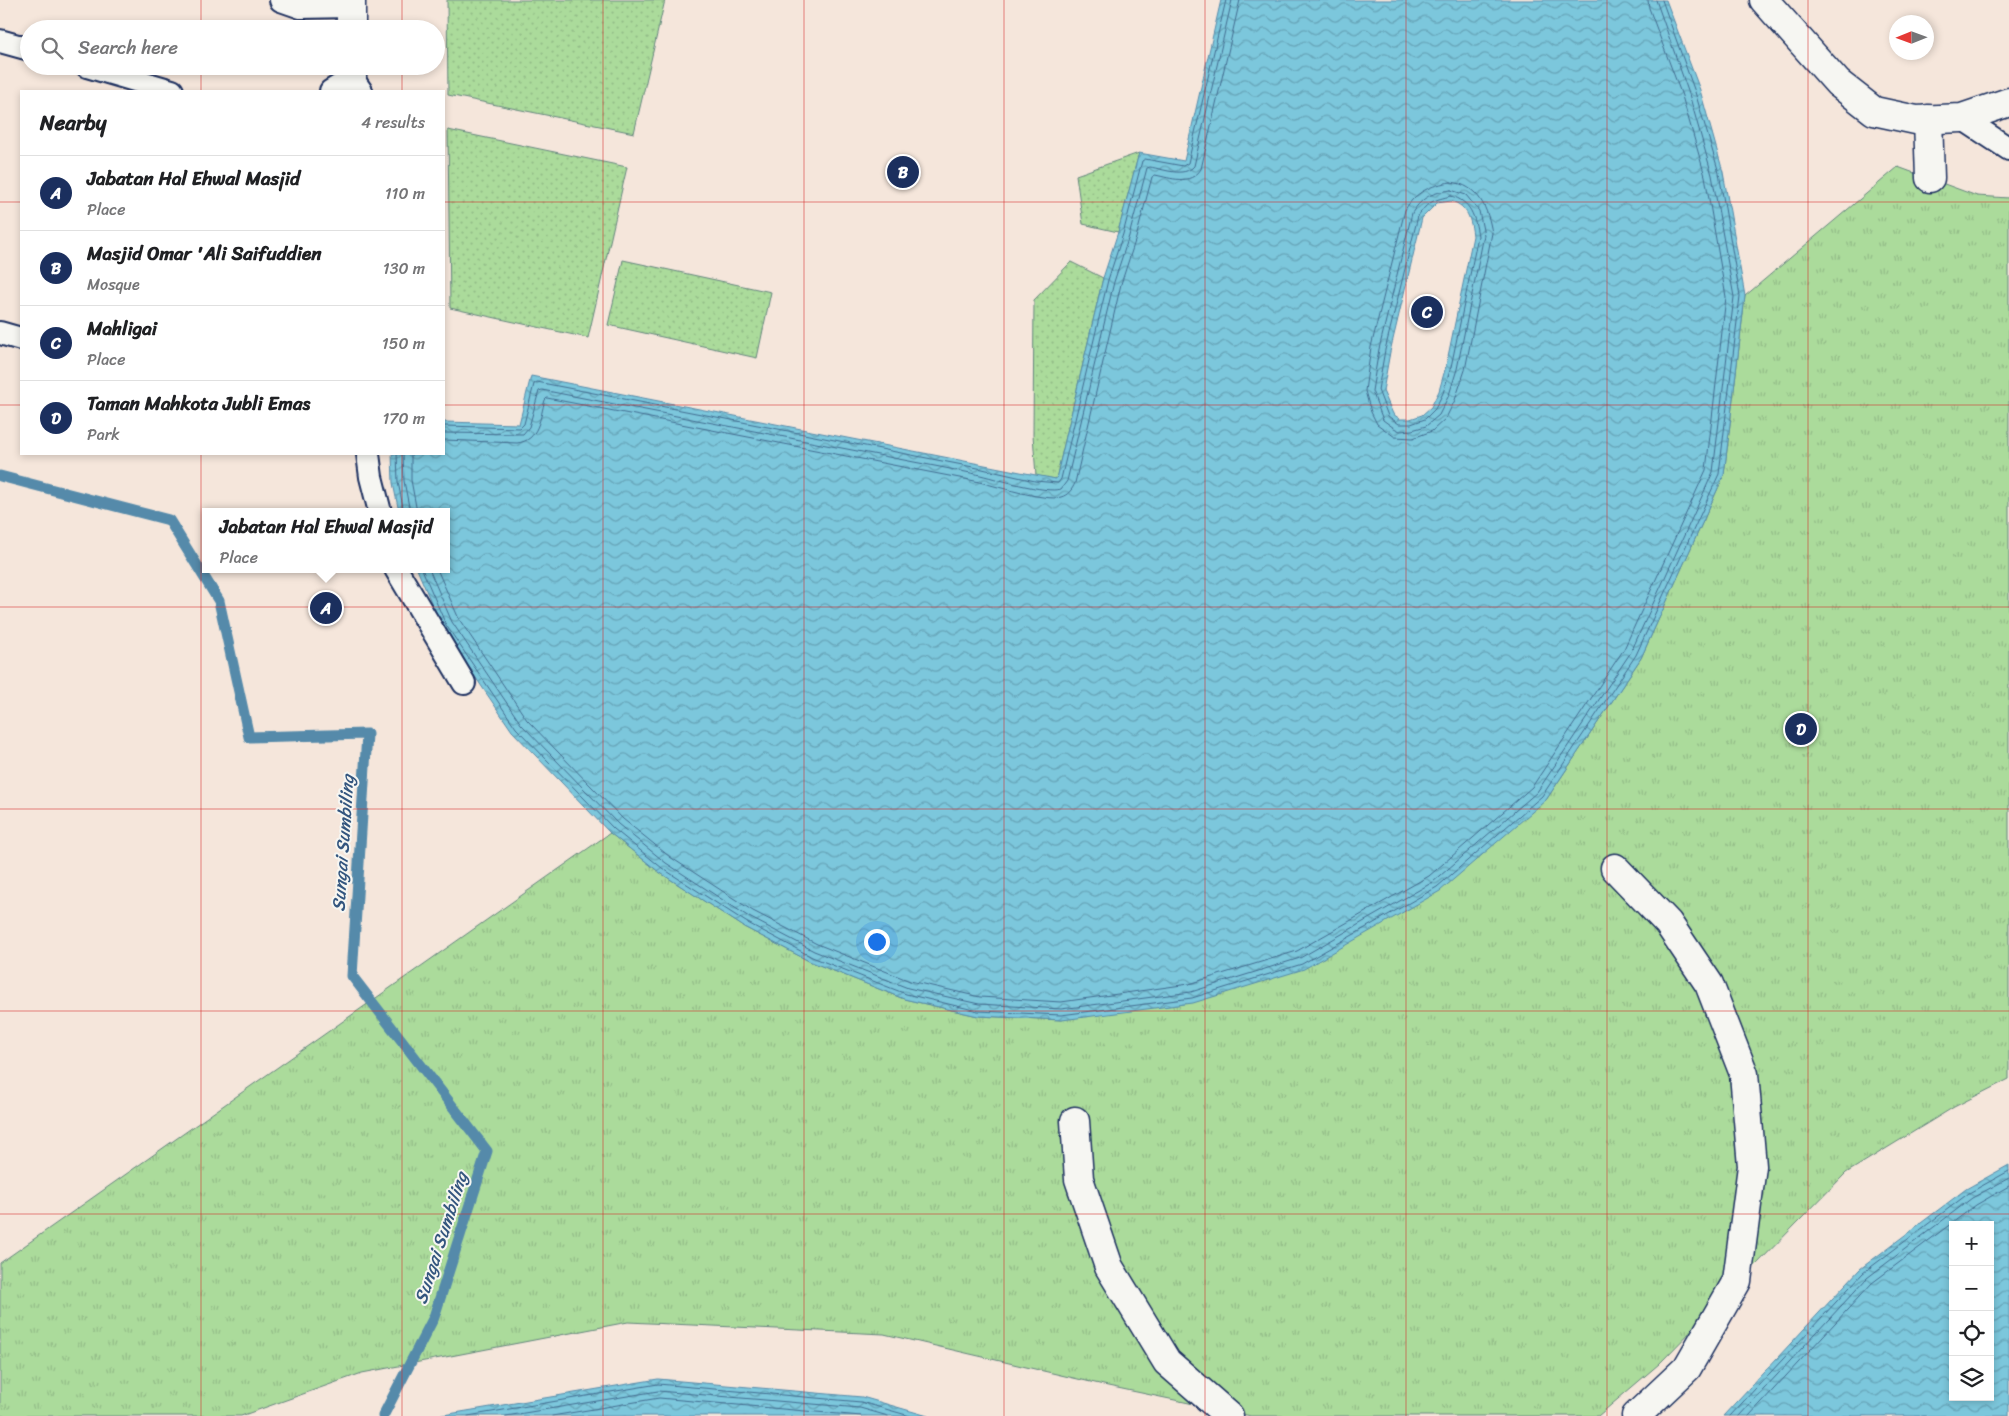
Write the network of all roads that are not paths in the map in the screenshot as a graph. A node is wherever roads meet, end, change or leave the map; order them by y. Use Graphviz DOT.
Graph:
graph roads {
  1 [pos="281,0"];
  2 [pos="1764,0"];
  3 [pos="351,12"];
  4 [pos="0,41"];
  5 [pos="20,47"];
  6 [pos="118,75"];
  7 [pos="169,90"];
  8 [pos="2009,102"];
  9 [pos="1962,118"];
  10 [pos="1928,119"];
  11 [pos="2009,149"];
  12 [pos="1930,178"];
  13 [pos="0,333"];
  14 [pos="20,339"];
  15 [pos="368,455"];
  16 [pos="379,508"];
  17 [pos="398,573"];
  18 [pos="464,683"];
  19 [pos="1615,868"];
  20 [pos="1075,1120"];
  21 [pos="1229,1416"];
  22 [pos="1636,1416"];
  1 -- 3 [label="lane"];
  2 -- 10 [label="street"];
  4 -- 5 [label="lane"];
  6 -- 7 [label="lane"];
  8 -- 9 [label="street"];
  9 -- 10 [label="street"];
  9 -- 11 [label="lane"];
  10 -- 12 [label="street"];
  13 -- 14 [label="lane"];
  15 -- 16 [label="lane"];
  17 -- 18 [label="lane"];
  19 -- 22 [label="street"];
  20 -- 21 [label="street"];
}
